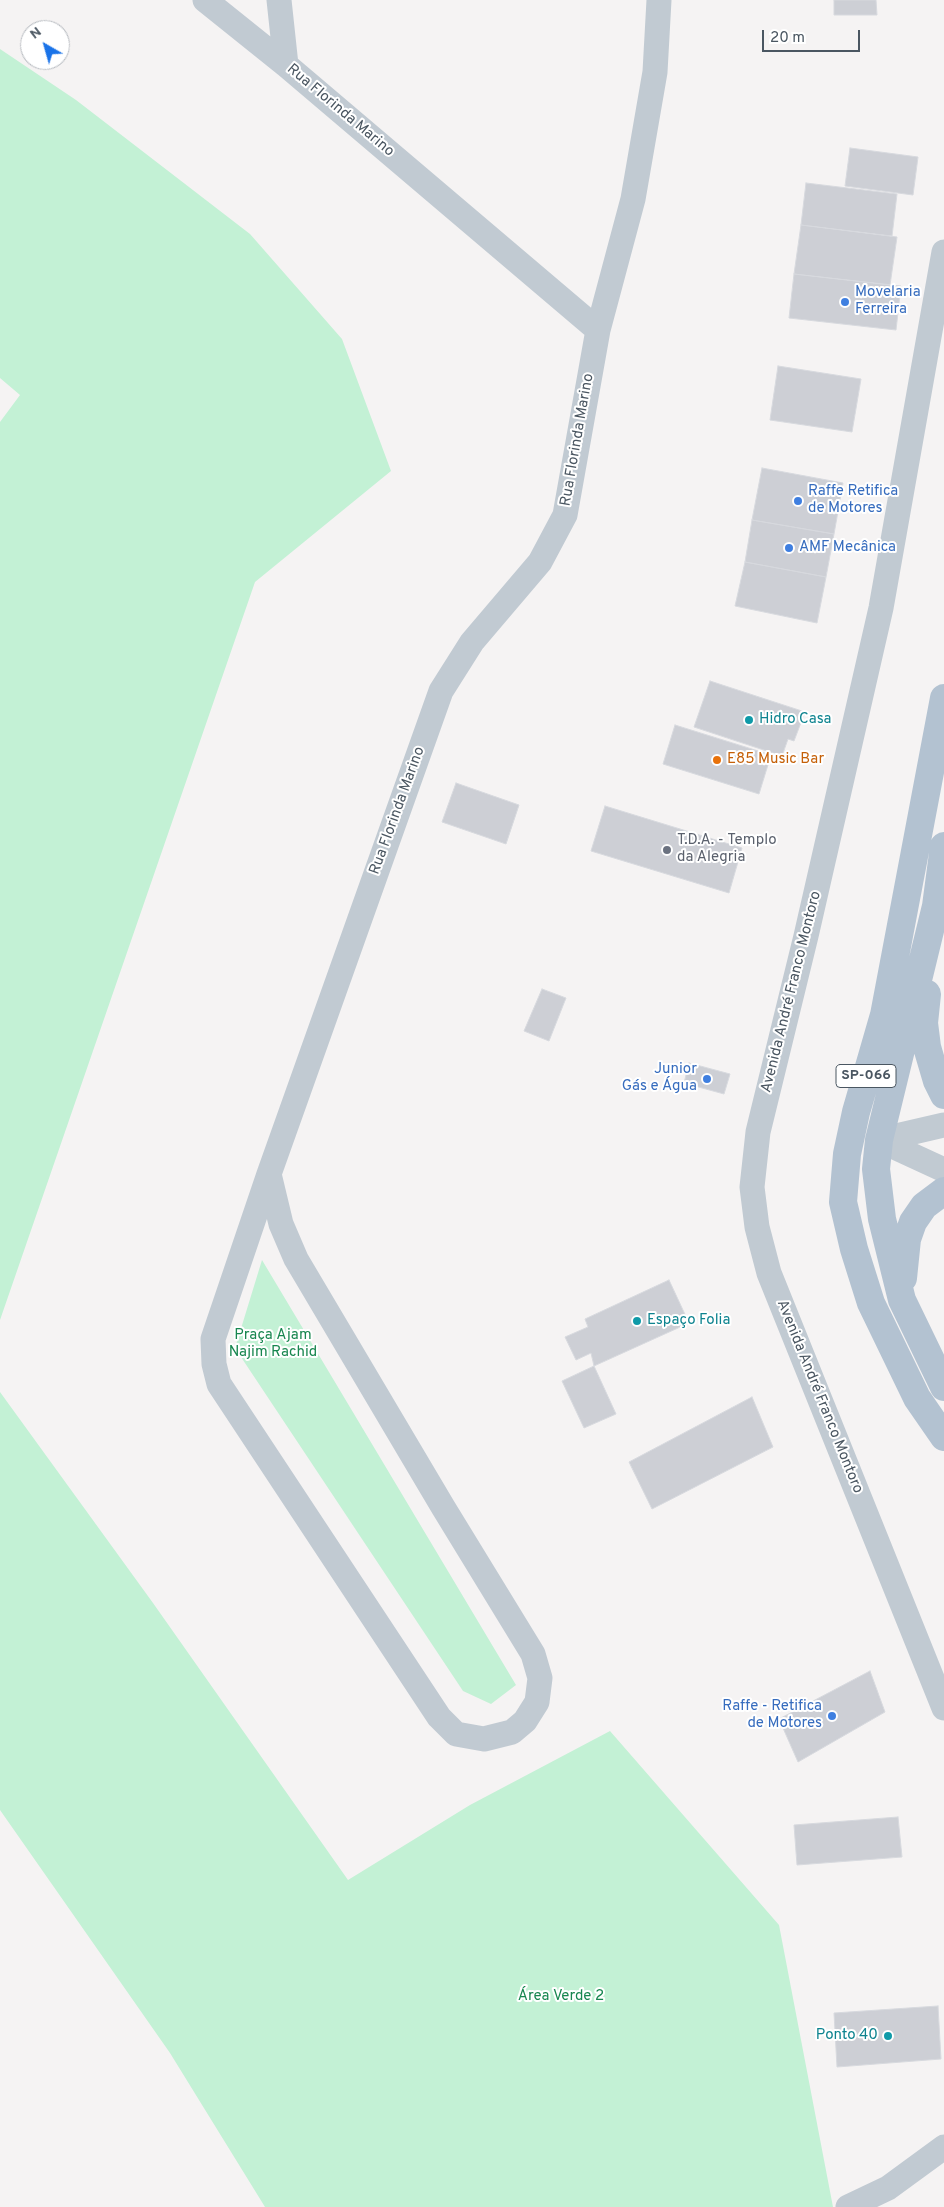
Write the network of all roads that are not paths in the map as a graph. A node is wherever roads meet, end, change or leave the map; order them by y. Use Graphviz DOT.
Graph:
graph roads {
  1 [pos="205,0"];
  2 [pos="280,0"];
  3 [pos="659,0"];
  4 [pos="286,65"];
  5 [pos="944,252"];
  6 [pos="598,330"];
  7 [pos="944,698"];
  8 [pos="944,846"];
  9 [pos="936,906"];
  10 [pos="884,1015"];
  11 [pos="944,1094"];
  12 [pos="944,1125"];
  13 [pos="879,1140"];
  14 [pos="944,1170"];
  15 [pos="269,1174"];
  16 [pos="944,1191"];
  17 [pos="843,1202"];
  18 [pos="902,1300"];
  19 [pos="944,1386"];
  20 [pos="944,1437"];
  21 [pos="944,1708"];
  22 [pos="944,2147"];
  23 [pos="848,2207"];
  1 -- 4 [label="street, Rua Florinda Marino"];
  2 -- 4 [label="street"];
  3 -- 6 [label="street"];
  4 -- 6 [label="street, Rua Florinda Marino"];
  5 -- 21 [label="street, Avenida André Franco Montoro"];
  6 -- 15 [label="street, Rua Florinda Marino"];
  7 -- 10 [label="main road, SP-066"];
  8 -- 9 [label="main road, SP-066"];
  9 -- 11 [label="main road"];
  9 -- 13 [label="main road, SP-066"];
  10 -- 13 [label="main road"];
  10 -- 17 [label="main road, SP-066"];
  12 -- 13 [label="street"];
  13 -- 14 [label="street"];
  13 -- 17 [label="main road"];
  13 -- 18 [label="main road, SP-066"];
  15 -- 15 [label="street"];
  16 -- 18 [label="main road"];
  17 -- 20 [label="main road, SP-066"];
  18 -- 19 [label="main road, SP-066"];
  22 -- 23 [label="street"];
}
